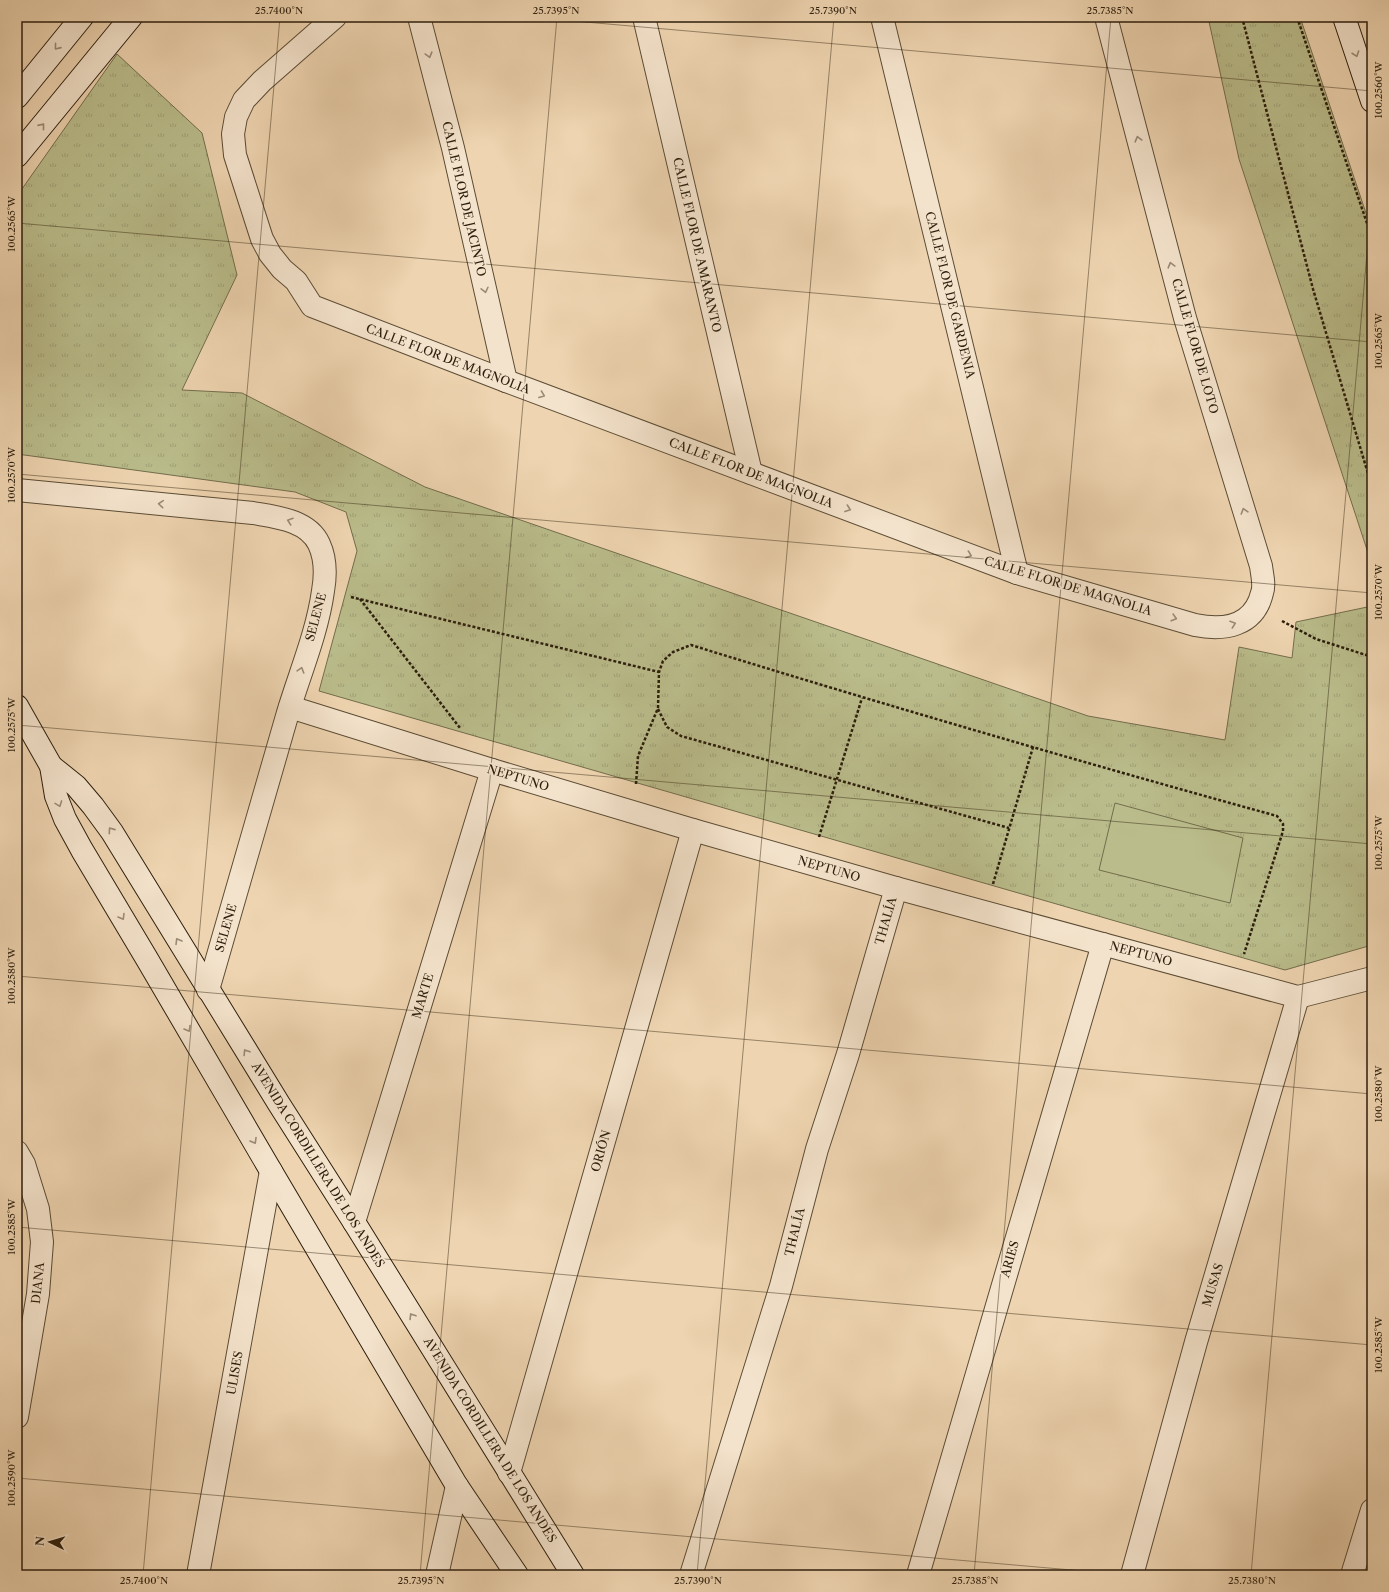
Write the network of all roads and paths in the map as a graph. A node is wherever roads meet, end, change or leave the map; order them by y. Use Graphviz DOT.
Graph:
graph roads {
  1 [pos="82,17"];
  2 [pos="131,17"];
  3 [pos="335,17"];
  4 [pos="419,17"];
  5 [pos="644,17"];
  6 [pos="882,17"];
  7 [pos="1106,17"];
  8 [pos="1242,17"];
  9 [pos="1297,17"];
  10 [pos="1344,17"];
  11 [pos="17,97"];
  12 [pos="1372,101"];
  13 [pos="17,156"];
  14 [pos="1372,238"];
  15 [pos="506,381"];
  16 [pos="750,473"];
  17 [pos="1372,487"];
  18 [pos="17,490"];
  19 [pos="1017,573"];
  20 [pos="324,590"];
  21 [pos="360,599"];
  22 [pos="1257,607"];
  23 [pos="1372,653"];
  24 [pos="659,672"];
  25 [pos="862,698"];
  26 [pos="17,706"];
  27 [pos="290,707"];
  28 [pos="658,708"];
  29 [pos="464,733"];
  30 [pos="1033,747"];
  31 [pos="51,766"];
  32 [pos="492,770"];
  33 [pos="836,780"];
  34 [pos="634,812"];
  35 [pos="1009,828"];
  36 [pos="693,830"];
  37 [pos="812,864"];
  38 [pos="896,888"];
  39 [pos="985,912"];
  40 [pos="1103,944"];
  41 [pos="1372,978"];
  42 [pos="1235,980"];
  43 [pos="208,990"];
  44 [pos="1298,997"];
  45 [pos="17,1152"];
  46 [pos="271,1171"];
  47 [pos="354,1222"];
  48 [pos="17,1417"];
  49 [pos="509,1473"];
  50 [pos="457,1486"];
  51 [pos="1372,1510"];
  52 [pos="198,1575"];
  53 [pos="437,1575"];
  54 [pos="517,1575"];
  55 [pos="573,1575"];
  56 [pos="691,1575"];
  57 [pos="918,1575"];
  58 [pos="1132,1575"];
  59 [pos="1352,1575"];
  1 -- 11 [label="street, one-way"];
  13 -- 2 [label="street, one-way"];
  3 -- 15 [label="street, CALLE FLOR DE MAGNOLIA"];
  4 -- 15 [label="street, CALLE FLOR DE JACINTO, one-way"];
  5 -- 16 [label="street, CALLE FLOR DE AMARANTO"];
  6 -- 19 [label="street, CALLE FLOR DE GARDENIA"];
  22 -- 7 [label="street, CALLE FLOR DE LOTO, one-way"];
  8 -- 17 [label="path"];
  9 -- 14 [label="path"];
  10 -- 12 [label="street, one-way"];
  15 -- 16 [label="street, CALLE FLOR DE MAGNOLIA, one-way"];
  16 -- 19 [label="street, CALLE FLOR DE MAGNOLIA, one-way"];
  20 -- 18 [label="street, SELENE, one-way"];
  19 -- 22 [label="street, CALLE FLOR DE MAGNOLIA, one-way"];
  20 -- 21 [label="path"];
  27 -- 20 [label="street, SELENE, one-way"];
  21 -- 24 [label="path"];
  21 -- 29 [label="path"];
  22 -- 23 [label="path"];
  24 -- 25 [label="path"];
  24 -- 28 [label="path"];
  25 -- 30 [label="path"];
  25 -- 33 [label="path"];
  26 -- 31 [label="street, AVENIDA CORDILLERA DE LOS ANDES"];
  27 -- 32 [label="street, NEPTUNO"];
  27 -- 43 [label="street, SELENE"];
  28 -- 33 [label="path"];
  28 -- 34 [label="path"];
  30 -- 35 [label="path"];
  30 -- 42 [label="path"];
  43 -- 31 [label="street, AVENIDA CORDILLERA DE LOS ANDES, one-way"];
  31 -- 46 [label="street, AVENIDA CORDILLERA DE LOS ANDES, one-way"];
  32 -- 34 [label="street, NEPTUNO"];
  32 -- 47 [label="street, MARTE"];
  33 -- 35 [label="path"];
  33 -- 37 [label="path"];
  34 -- 36 [label="street, NEPTUNO"];
  35 -- 39 [label="path"];
  36 -- 37 [label="street, NEPTUNO"];
  36 -- 49 [label="street, ORIÓN"];
  37 -- 38 [label="street, NEPTUNO"];
  38 -- 39 [label="street, NEPTUNO"];
  38 -- 56 [label="street, THALÍA"];
  39 -- 40 [label="street, NEPTUNO"];
  40 -- 42 [label="street, NEPTUNO"];
  40 -- 57 [label="street, ARIES"];
  41 -- 44 [label="street, NEPTUNO"];
  42 -- 44 [label="street, NEPTUNO"];
  47 -- 43 [label="street, AVENIDA CORDILLERA DE LOS ANDES, one-way"];
  44 -- 58 [label="street, MUSAS"];
  45 -- 48 [label="street, DIANA"];
  46 -- 50 [label="street, AVENIDA CORDILLERA DE LOS ANDES"];
  46 -- 52 [label="street, ULISES"];
  49 -- 47 [label="street, AVENIDA CORDILLERA DE LOS ANDES, one-way"];
  49 -- 55 [label="street, AVENIDA CORDILLERA DE LOS ANDES"];
  50 -- 53 [label="street"];
  50 -- 54 [label="street, AVENIDA CORDILLERA DE LOS ANDES"];
  51 -- 59 [label="street"];
}
